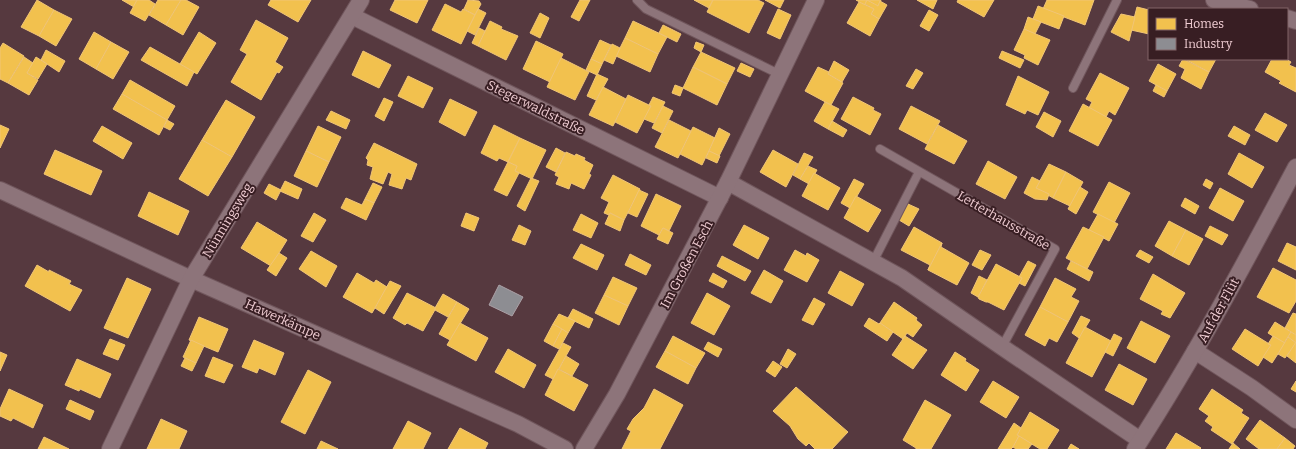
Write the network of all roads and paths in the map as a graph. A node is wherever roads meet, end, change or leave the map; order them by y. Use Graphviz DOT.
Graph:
graph roads {
  1 [pos="361,0"];
  2 [pos="637,0"];
  3 [pos="816,0"];
  4 [pos="1117,0"];
  5 [pos="1214,0"];
  6 [pos="1246,8"];
  7 [pos="352,16"];
  8 [pos="781,75"];
  9 [pos="1073,88"];
  10 [pos="880,149"];
  11 [pos="1296,167"];
  12 [pos="919,172"];
  13 [pos="728,182"];
  14 [pos="0,190"];
  15 [pos="720,198"];
  16 [pos="873,262"];
  17 [pos="191,279"];
  18 [pos="1002,347"];
  19 [pos="1195,351"];
  20 [pos="1296,420"];
  21 [pos="1138,445"];
  22 [pos="110,449"];
  23 [pos="565,449"];
  24 [pos="584,449"];
  1 -- 7 [label="street, Nünningsweg"];
  2 -- 8 [label="lane"];
  3 -- 8 [label="street, Im Großen Esch"];
  4 -- 9 [label="lane"];
  5 -- 6 [label="street"];
  7 -- 15 [label="street, Stegerwaldstraße"];
  7 -- 17 [label="street, Nünningsweg"];
  8 -- 13 [label="street, Im Großen Esch"];
  10 -- 12 [label="lane, Letterhausstraße"];
  11 -- 19 [label="street, Auf der Flüt"];
  12 -- 16 [label="lane"];
  12 -- 18 [label="lane, Letterhausstraße"];
  13 -- 15 [label="street, Im Großen Esch"];
  13 -- 16 [label="street"];
  14 -- 17 [label="street, Hawerkämpe"];
  15 -- 24 [label="street, Im Großen Esch"];
  16 -- 18 [label="street"];
  17 -- 22 [label="street, Nünningsweg"];
  17 -- 23 [label="street, Hawerkämpe"];
  18 -- 21 [label="street"];
  19 -- 20 [label="street"];
  19 -- 21 [label="street, Auf der Flüt"];
}
